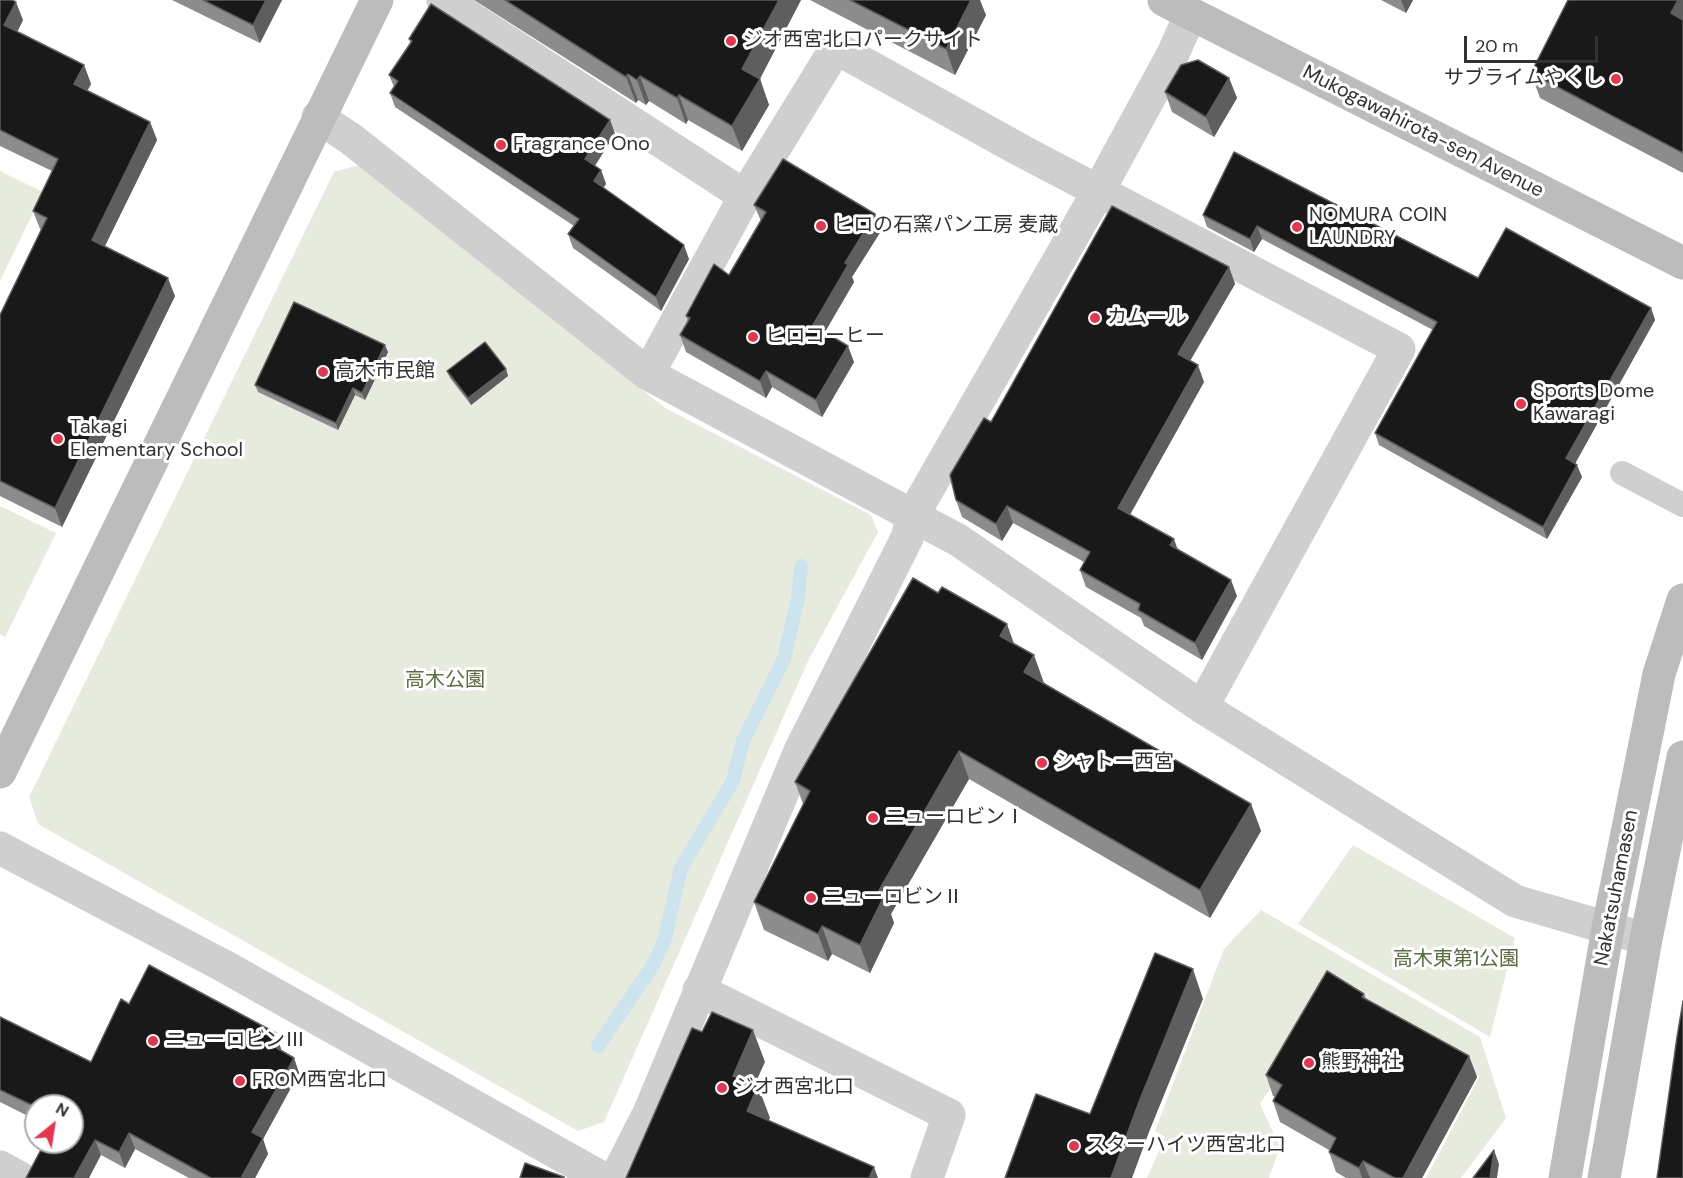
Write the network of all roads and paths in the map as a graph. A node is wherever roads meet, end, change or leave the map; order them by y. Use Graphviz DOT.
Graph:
graph roads {
  1 [pos="377,0"];
  2 [pos="443,0"];
  3 [pos="1172,4"];
  4 [pos="318,117"];
  5 [pos="1099,190"];
  6 [pos="745,196"];
  7 [pos="1683,263"];
  8 [pos="648,374"];
  9 [pos="1622,472"];
  10 [pos="1683,505"];
  11 [pos="913,515"];
  12 [pos="1683,600"];
  13 [pos="1202,707"];
  14 [pos="1683,758"];
  15 [pos="0,772"];
  16 [pos="0,848"];
  17 [pos="1608,928"];
  18 [pos="1646,939"];
  19 [pos="699,990"];
  20 [pos="0,1167"];
  21 [pos="20,1178"];
  22 [pos="602,1178"];
  23 [pos="616,1178"];
  24 [pos="927,1178"];
  25 [pos="1564,1178"];
  26 [pos="1604,1178"];
  1 -- 4 [label="street"];
  2 -- 6 [label="street"];
  3 -- 5 [label="street"];
  3 -- 7 [label="street, Mukogawahirota-sen Avenue"];
  4 -- 8 [label="street"];
  4 -- 15 [label="street"];
  5 -- 6 [label="street"];
  5 -- 11 [label="street"];
  5 -- 13 [label="street"];
  6 -- 8 [label="street"];
  8 -- 11 [label="street"];
  9 -- 10 [label="lane"];
  11 -- 13 [label="street"];
  11 -- 19 [label="street"];
  12 -- 17 [label="street, Nakatsuhamasen"];
  13 -- 17 [label="street"];
  14 -- 18 [label="street, Nakatsuhamasen"];
  16 -- 22 [label="street"];
  17 -- 18 [label="street"];
  17 -- 25 [label="street, Nakatsuhamasen"];
  18 -- 26 [label="street, Nakatsuhamasen"];
  19 -- 23 [label="street"];
  19 -- 24 [label="street"];
  20 -- 21 [label="street"];
}
